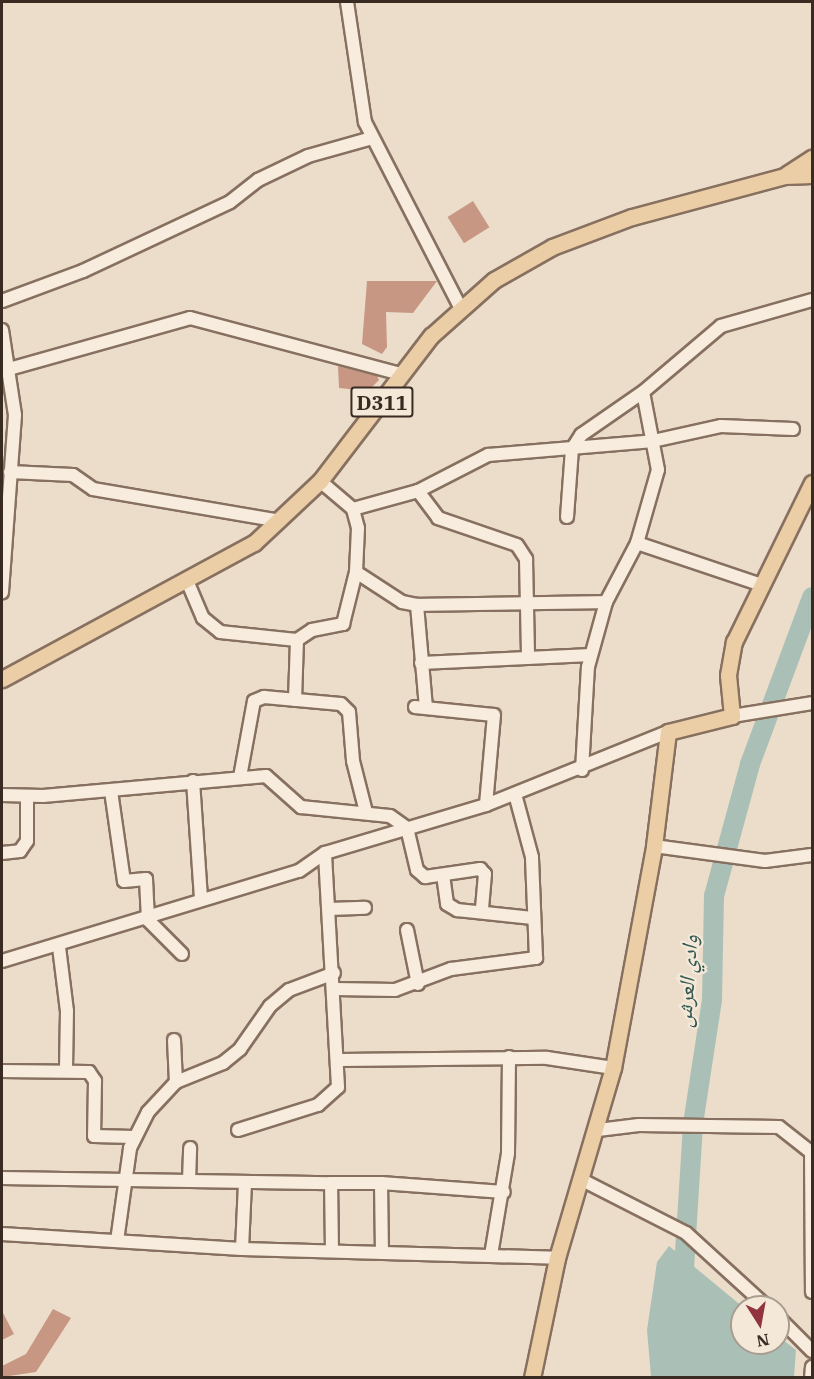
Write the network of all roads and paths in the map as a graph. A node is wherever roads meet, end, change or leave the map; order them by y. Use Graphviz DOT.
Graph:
graph roads {
  1 [pos="347,2"];
  2 [pos="372,138"];
  3 [pos="813,158"];
  4 [pos="813,175"];
  5 [pos="785,176"];
  6 [pos="813,300"];
  7 [pos="2,301"];
  8 [pos="460,307"];
  9 [pos="2,330"];
  10 [pos="9,369"];
  11 [pos="400,374"];
  12 [pos="642,392"];
  13 [pos="793,429"];
  14 [pos="653,441"];
  15 [pos="572,449"];
  16 [pos="10,472"];
  17 [pos="321,481"];
  18 [pos="813,483"];
  19 [pos="418,491"];
  20 [pos="5,495"];
  21 [pos="353,509"];
  22 [pos="567,517"];
  23 [pos="280,521"];
  24 [pos="637,543"];
  25 [pos="356,572"];
  26 [pos="188,582"];
  27 [pos="762,585"];
  28 [pos="2,593"];
  29 [pos="528,603"];
  30 [pos="606,603"];
  31 [pos="417,605"];
  32 [pos="297,640"];
  33 [pos="591,655"];
  34 [pos="528,658"];
  35 [pos="421,663"];
  36 [pos="2,679"];
  37 [pos="295,700"];
  38 [pos="813,703"];
  39 [pos="732,717"];
  40 [pos="668,732"];
  41 [pos="582,770"];
  42 [pos="240,777"];
  43 [pos="193,781"];
  44 [pos="111,791"];
  45 [pos="515,794"];
  46 [pos="2,795"];
  47 [pos="27,797"];
  48 [pos="486,805"];
  49 [pos="366,812"];
  50 [pos="407,828"];
  51 [pos="654,846"];
  52 [pos="2,853"];
  53 [pos="325,853"];
  54 [pos="813,855"];
  55 [pos="443,875"];
  56 [pos="201,899"];
  57 [pos="365,908"];
  58 [pos="329,909"];
  59 [pos="482,912"];
  60 [pos="533,918"];
  61 [pos="148,920"];
  62 [pos="407,930"];
  63 [pos="59,947"];
  64 [pos="182,954"];
  65 [pos="2,961"];
  66 [pos="334,973"];
  67 [pos="418,984"];
  68 [pos="335,989"];
  69 [pos="174,1040"];
  70 [pos="509,1057"];
  71 [pos="340,1060"];
  72 [pos="613,1068"];
  73 [pos="66,1070"];
  74 [pos="2,1071"];
  75 [pos="176,1082"];
  76 [pos="238,1130"];
  77 [pos="598,1130"];
  78 [pos="134,1137"];
  79 [pos="190,1148"];
  80 [pos="812,1153"];
  81 [pos="2,1178"];
  82 [pos="125,1180"];
  83 [pos="189,1181"];
  84 [pos="584,1181"];
  85 [pos="245,1182"];
  86 [pos="332,1183"];
  87 [pos="381,1183"];
  88 [pos="504,1192"];
  89 [pos="2,1234"];
  90 [pos="117,1241"];
  91 [pos="242,1249"];
  92 [pos="332,1251"];
  93 [pos="382,1252"];
  94 [pos="491,1255"];
  95 [pos="557,1257"];
  96 [pos="812,1270"];
  97 [pos="813,1292"];
  98 [pos="754,1295"];
  99 [pos="790,1329"];
  100 [pos="813,1351"];
  101 [pos="813,1367"];
  102 [pos="532,1377"];
  103 [pos="811,1377"];
  1 -- 2 [label="street"];
  2 -- 7 [label="street"];
  2 -- 8 [label="street"];
  3 -- 5 [label="main road, D311"];
  4 -- 5 [label="main road, D311"];
  5 -- 8 [label="main road, D311"];
  6 -- 12 [label="street"];
  8 -- 11 [label="main road, D311"];
  9 -- 10 [label="street"];
  10 -- 11 [label="street"];
  10 -- 16 [label="street"];
  11 -- 17 [label="main road, D311"];
  12 -- 14 [label="street"];
  12 -- 15 [label="street"];
  13 -- 14 [label="street"];
  14 -- 15 [label="street"];
  14 -- 24 [label="street"];
  15 -- 19 [label="street"];
  15 -- 22 [label="street"];
  16 -- 20 [label="street"];
  16 -- 23 [label="street"];
  17 -- 21 [label="street"];
  17 -- 23 [label="main road, D311"];
  18 -- 27 [label="main road"];
  19 -- 21 [label="street"];
  19 -- 29 [label="street"];
  20 -- 28 [label="street"];
  21 -- 25 [label="street"];
  23 -- 26 [label="main road, D311"];
  24 -- 27 [label="street"];
  24 -- 30 [label="street"];
  25 -- 31 [label="street"];
  25 -- 32 [label="street"];
  26 -- 32 [label="street"];
  26 -- 36 [label="main road, D311"];
  27 -- 39 [label="main road"];
  29 -- 30 [label="street"];
  29 -- 31 [label="street"];
  29 -- 34 [label="street"];
  30 -- 33 [label="street"];
  31 -- 35 [label="street"];
  32 -- 37 [label="street"];
  33 -- 34 [label="street"];
  33 -- 41 [label="street"];
  34 -- 35 [label="street"];
  35 -- 48 [label="street"];
  37 -- 42 [label="street"];
  37 -- 49 [label="street"];
  38 -- 39 [label="street"];
  39 -- 40 [label="main road"];
  40 -- 41 [label="street"];
  40 -- 51 [label="main road"];
  41 -- 45 [label="street"];
  42 -- 43 [label="street"];
  42 -- 49 [label="street"];
  43 -- 44 [label="street"];
  43 -- 56 [label="street"];
  44 -- 47 [label="street"];
  44 -- 61 [label="street"];
  45 -- 48 [label="street"];
  45 -- 60 [label="street"];
  46 -- 47 [label="street"];
  47 -- 52 [label="street"];
  48 -- 50 [label="street"];
  49 -- 50 [label="street"];
  50 -- 53 [label="street"];
  50 -- 55 [label="street"];
  51 -- 54 [label="street"];
  51 -- 72 [label="main road"];
  53 -- 56 [label="street"];
  53 -- 58 [label="street"];
  55 -- 59 [label="street"];
  55 -- 59 [label="street"];
  56 -- 61 [label="street"];
  57 -- 58 [label="street"];
  58 -- 66 [label="street"];
  59 -- 60 [label="street"];
  60 -- 67 [label="street"];
  61 -- 63 [label="street"];
  61 -- 64 [label="street"];
  62 -- 67 [label="street"];
  63 -- 65 [label="street"];
  63 -- 73 [label="street"];
  66 -- 68 [label="street"];
  66 -- 75 [label="street"];
  67 -- 68 [label="street"];
  68 -- 71 [label="street"];
  69 -- 75 [label="street"];
  70 -- 71 [label="street"];
  70 -- 72 [label="street"];
  70 -- 88 [label="street"];
  71 -- 76 [label="street"];
  72 -- 77 [label="main road"];
  73 -- 74 [label="street"];
  73 -- 78 [label="street"];
  75 -- 78 [label="street"];
  77 -- 80 [label="street"];
  77 -- 84 [label="main road"];
  78 -- 82 [label="street"];
  79 -- 83 [label="street"];
  80 -- 96 [label="street"];
  81 -- 82 [label="street"];
  82 -- 83 [label="street"];
  82 -- 90 [label="street"];
  83 -- 85 [label="street"];
  84 -- 95 [label="main road"];
  84 -- 98 [label="street"];
  85 -- 86 [label="street"];
  85 -- 91 [label="street"];
  86 -- 87 [label="street"];
  86 -- 92 [label="street"];
  87 -- 88 [label="street"];
  87 -- 93 [label="street"];
  88 -- 94 [label="street"];
  89 -- 90 [label="street"];
  90 -- 91 [label="street"];
  91 -- 92 [label="street"];
  92 -- 93 [label="street"];
  93 -- 94 [label="street"];
  94 -- 95 [label="street"];
  95 -- 102 [label="main road"];
  96 -- 97 [label="street"];
  99 -- 100 [label="street"];
  101 -- 103 [label="street"];
}
